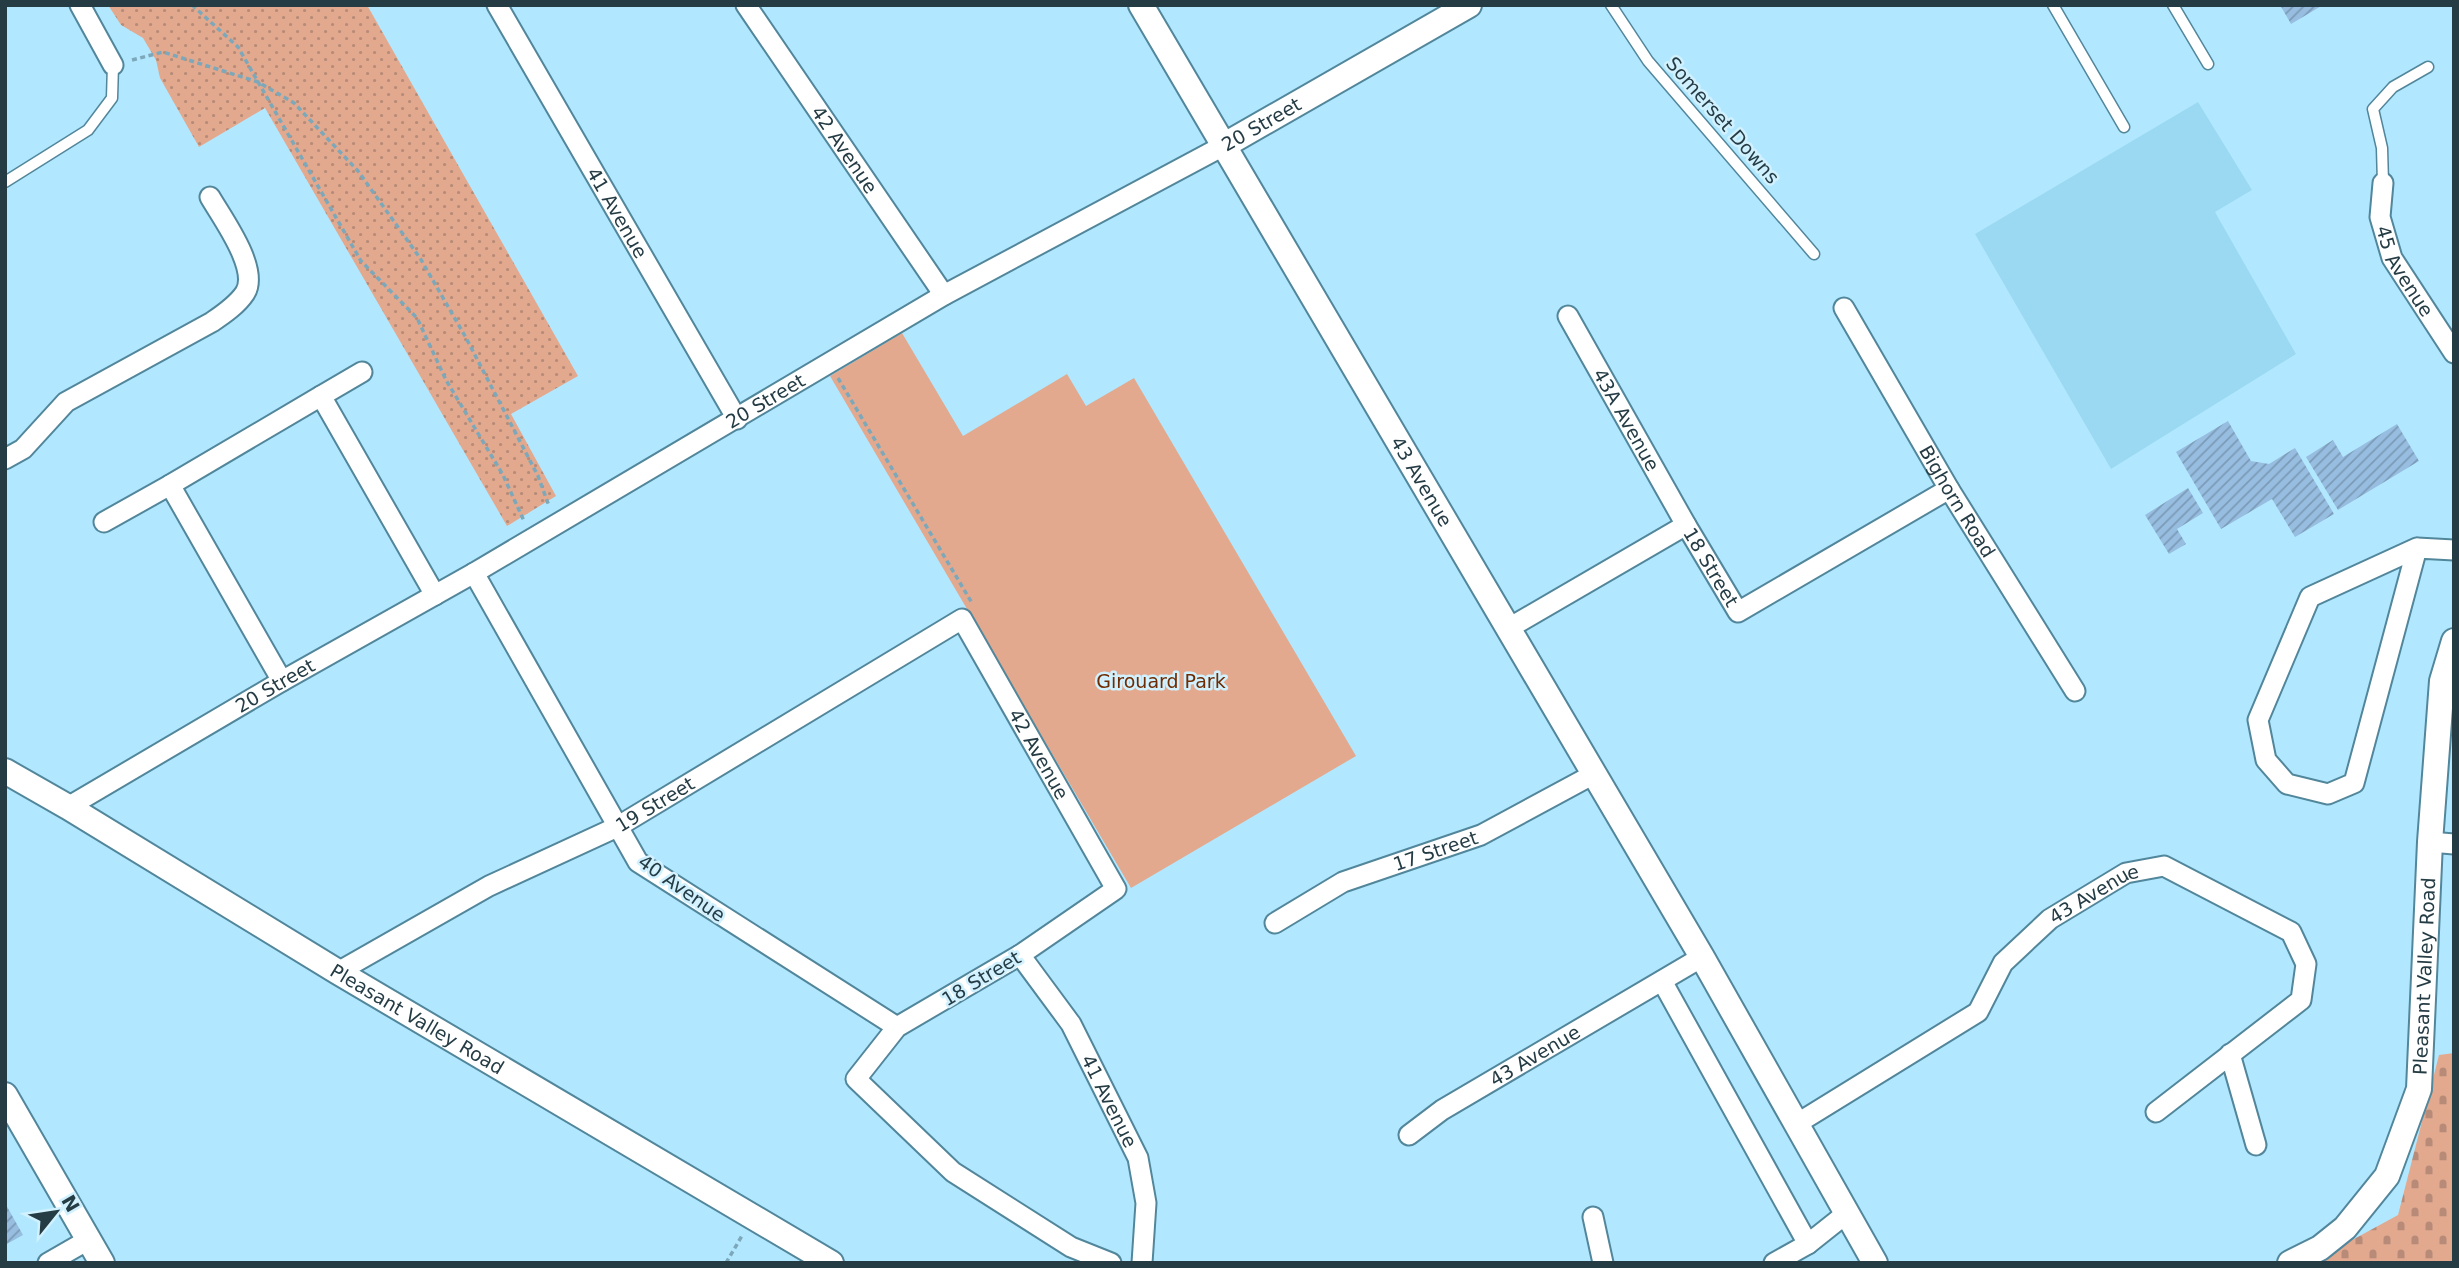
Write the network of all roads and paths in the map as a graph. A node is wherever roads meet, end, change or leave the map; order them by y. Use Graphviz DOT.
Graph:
graph roads {
  1 [pos="80,5"];
  2 [pos="191,5"];
  3 [pos="496,5"];
  4 [pos="746,5"];
  5 [pos="1141,5"];
  6 [pos="1469,5"];
  7 [pos="1611,5"];
  8 [pos="2053,5"];
  9 [pos="2173,5"];
  10 [pos="2208,64"];
  11 [pos="113,65"];
  12 [pos="2428,67"];
  13 [pos="258,82"];
  14 [pos="2124,127"];
  15 [pos="1223,145"];
  16 [pos="5,182"];
  17 [pos="2383,183"];
  18 [pos="210,197"];
  19 [pos="1814,254"];
  20 [pos="944,295"];
  21 [pos="1844,308"];
  22 [pos="1568,316"];
  23 [pos="2454,353"];
  24 [pos="830,364"];
  25 [pos="362,372"];
  26 [pos="321,396"];
  27 [pos="737,419"];
  28 [pos="5,459"];
  29 [pos="170,485"];
  30 [pos="1949,489"];
  31 [pos="104,522"];
  32 [pos="1686,524"];
  33 [pos="556,525"];
  34 [pos="533,538"];
  35 [pos="2417,548"];
  36 [pos="2454,550"];
  37 [pos="474,573"];
  38 [pos="435,595"];
  39 [pos="962,619"];
  40 [pos="1509,628"];
  41 [pos="2454,642"];
  42 [pos="282,681"];
  43 [pos="2075,691"];
  44 [pos="5,771"];
  45 [pos="1594,774"];
  46 [pos="68,807"];
  47 [pos="617,827"];
  48 [pos="2442,843"];
  49 [pos="1116,888"];
  50 [pos="1275,923"];
  51 [pos="1020,955"];
  52 [pos="1702,957"];
  53 [pos="338,972"];
  54 [pos="1662,981"];
  55 [pos="897,1027"];
  56 [pos="2230,1054"];
  57 [pos="5,1095"];
  58 [pos="2156,1112"];
  59 [pos="1798,1123"];
  60 [pos="1409,1135"];
  61 [pos="2256,1145"];
  62 [pos="1847,1213"];
  63 [pos="1593,1217"];
  64 [pos="756,1219"];
  65 [pos="88,1240"];
  66 [pos="1808,1244"];
  67 [pos="2324,1255"];
  68 [pos="48,1263"];
  69 [pos="102,1263"];
  70 [pos="726,1263"];
  71 [pos="831,1263"];
  72 [pos="1111,1263"];
  73 [pos="1143,1263"];
  74 [pos="1602,1263"];
  75 [pos="1774,1263"];
  76 [pos="1875,1263"];
  77 [pos="2290,1263"];
  1 -- 11 [label="street"];
  2 -- 13 [label="path"];
  3 -- 27 [label="street, 41 Avenue"];
  4 -- 20 [label="street, 42 Avenue"];
  5 -- 15 [label="street, 43 Avenue"];
  6 -- 15 [label="street, 20 Street"];
  7 -- 19 [label="lane, Somerset Downs"];
  8 -- 14 [label="lane"];
  9 -- 10 [label="lane"];
  11 -- 13 [label="path"];
  11 -- 16 [label="lane"];
  12 -- 17 [label="lane"];
  13 -- 33 [label="path"];
  13 -- 34 [label="path"];
  15 -- 20 [label="street, 20 Street"];
  15 -- 40 [label="street, 43 Avenue"];
  17 -- 23 [label="street, 45 Avenue"];
  18 -- 28 [label="street"];
  20 -- 24 [label="street, 20 Street"];
  21 -- 30 [label="street, Bighorn Road"];
  22 -- 32 [label="street, 43A Avenue"];
  24 -- 27 [label="street, 20 Street"];
  24 -- 39 [label="path"];
  25 -- 26 [label="street"];
  26 -- 29 [label="street"];
  26 -- 38 [label="street"];
  27 -- 33 [label="street, 20 Street"];
  29 -- 31 [label="street"];
  29 -- 42 [label="street"];
  30 -- 32 [label="street, 18 Street"];
  30 -- 43 [label="street, Bighorn Road"];
  32 -- 40 [label="street, 18 Street"];
  33 -- 34 [label="street, 20 Street"];
  34 -- 37 [label="street, 20 Street"];
  35 -- 35 [label="street"];
  35 -- 36 [label="street"];
  37 -- 38 [label="street, 20 Street"];
  37 -- 47 [label="street, 40 Avenue"];
  38 -- 42 [label="street, 20 Street"];
  39 -- 47 [label="street, 19 Street"];
  39 -- 49 [label="street, 42 Avenue"];
  40 -- 45 [label="street, 43 Avenue"];
  41 -- 48 [label="street, Pleasant Valley Road"];
  42 -- 46 [label="street, 20 Street"];
  44 -- 46 [label="street, Pleasant Valley Road"];
  45 -- 50 [label="street, 17 Street"];
  45 -- 52 [label="street, 43 Avenue"];
  46 -- 53 [label="street, Pleasant Valley Road"];
  47 -- 53 [label="street, 19 Street"];
  47 -- 55 [label="street, 40 Avenue"];
  48 -- 67 [label="street, Pleasant Valley Road"];
  49 -- 51 [label="street, 18 Street"];
  51 -- 55 [label="street, 18 Street"];
  51 -- 73 [label="street, 41 Avenue"];
  52 -- 54 [label="street, 43 Avenue"];
  52 -- 59 [label="street, 43 Avenue"];
  53 -- 64 [label="street, Pleasant Valley Road"];
  54 -- 60 [label="street, 43 Avenue"];
  54 -- 66 [label="street"];
  55 -- 72 [label="street, 18 Street"];
  56 -- 58 [label="street, 43 Avenue"];
  56 -- 59 [label="street, 43 Avenue"];
  56 -- 61 [label="street"];
  57 -- 65 [label="street"];
  59 -- 62 [label="street, 43 Avenue"];
  62 -- 66 [label="street"];
  62 -- 76 [label="street, 43 Avenue"];
  63 -- 74 [label="street"];
  64 -- 70 [label="path"];
  64 -- 71 [label="street, Pleasant Valley Road"];
  65 -- 68 [label="street"];
  65 -- 69 [label="street"];
  66 -- 75 [label="street"];
  67 -- 77 [label="street, Pleasant Valley Road"];
}
